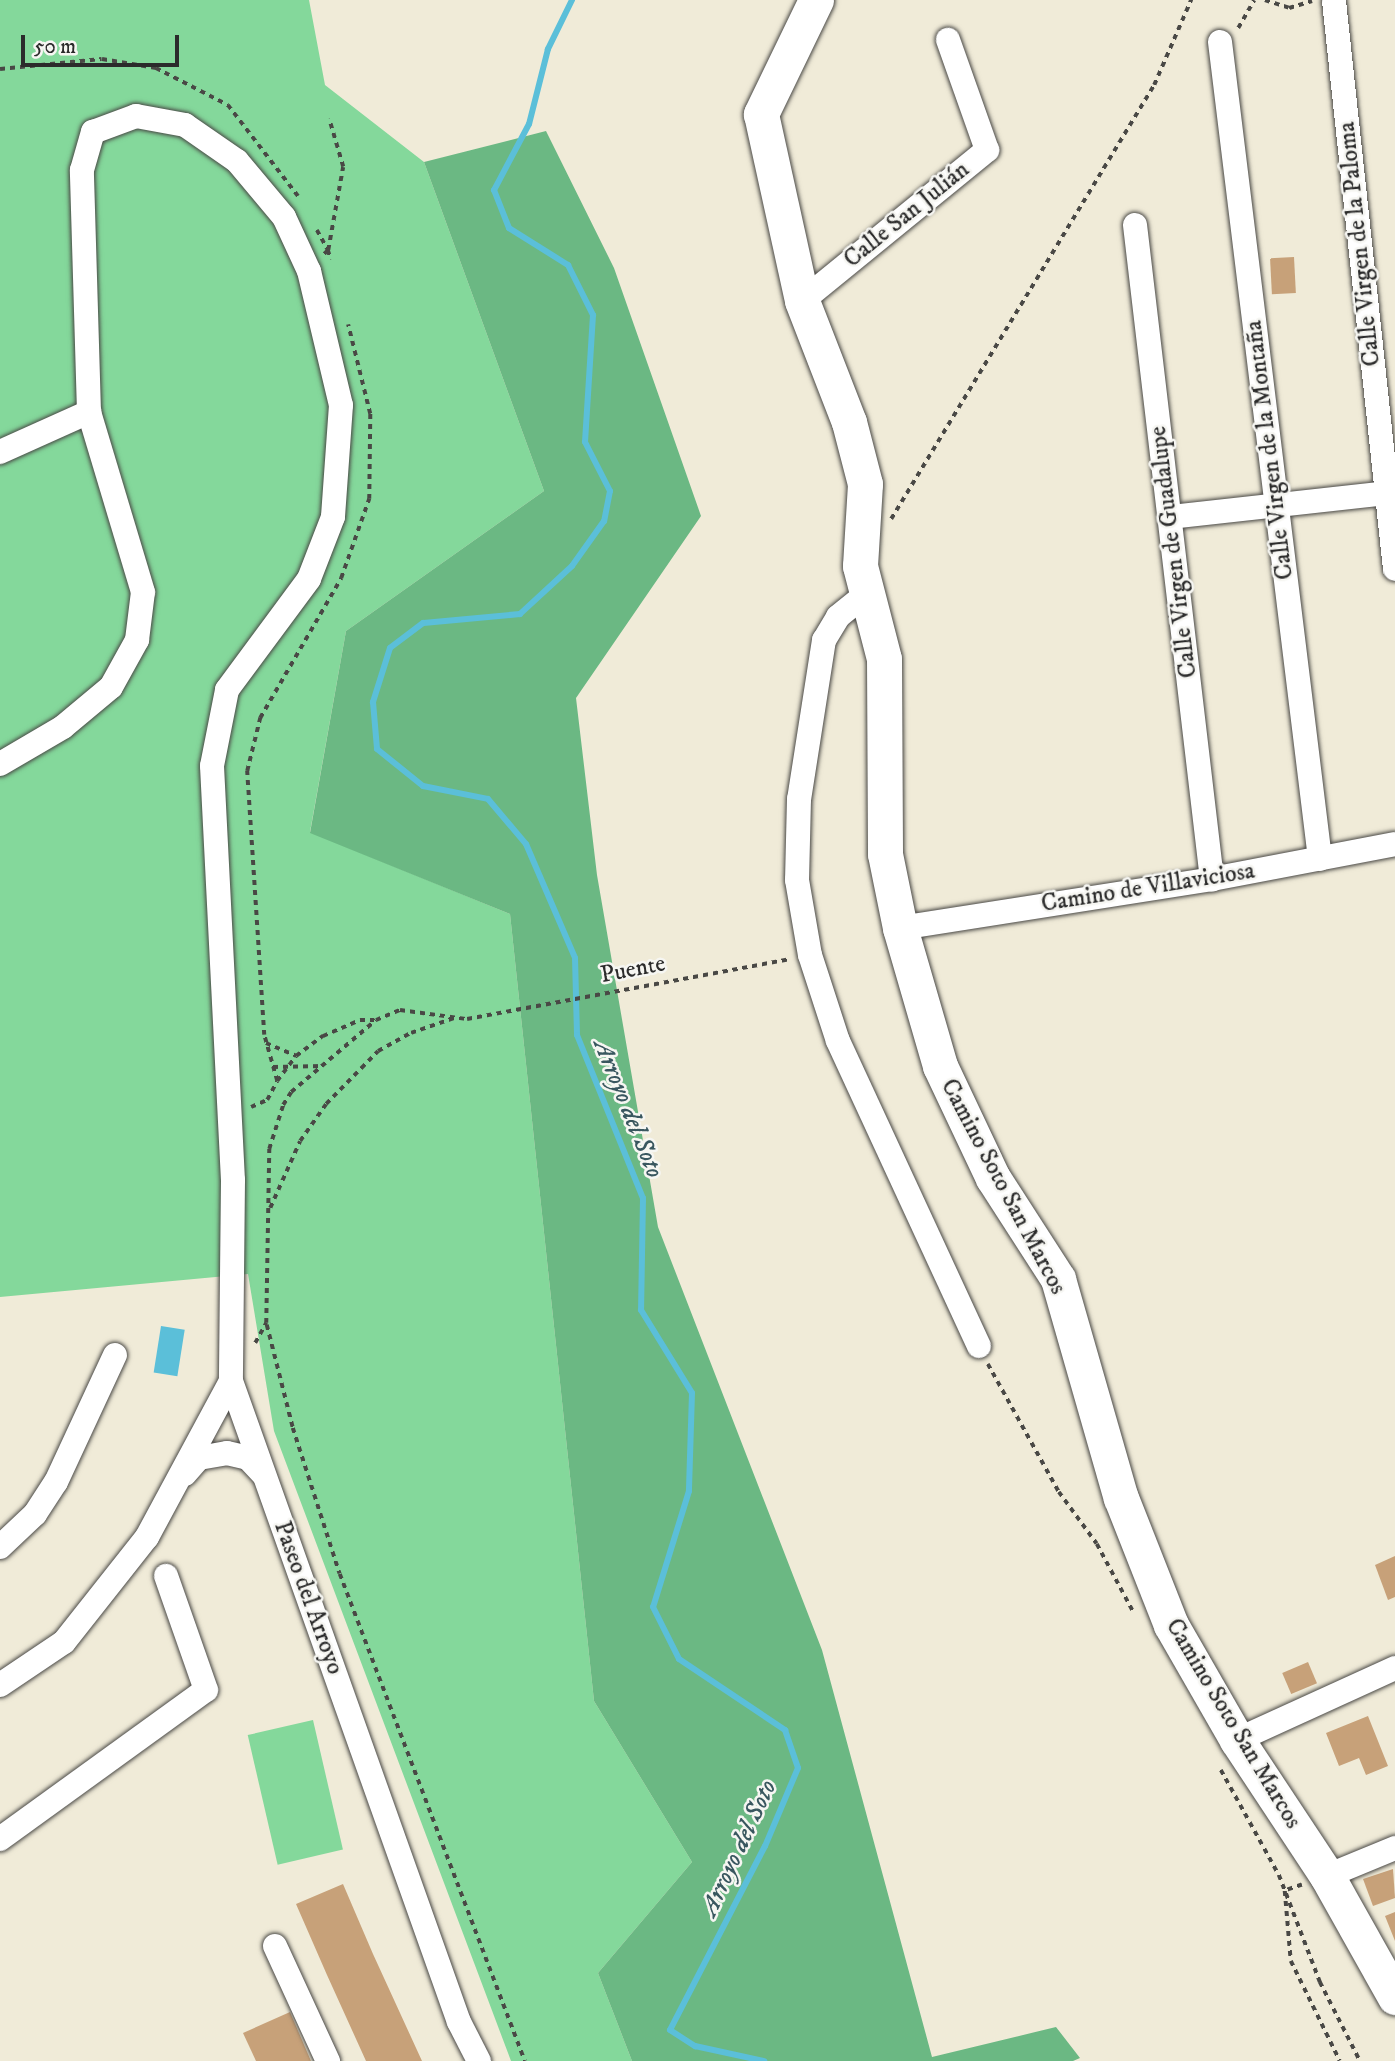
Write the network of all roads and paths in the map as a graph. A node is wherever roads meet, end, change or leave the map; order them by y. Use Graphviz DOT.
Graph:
graph roads {
  1 [pos="816,0"];
  2 [pos="1191,0"];
  3 [pos="1254,0"];
  4 [pos="1265,0"];
  5 [pos="1325,1"];
  6 [pos="948,40"];
  7 [pos="1220,42"];
  8 [pos="1135,225"];
  9 [pos="802,301"];
  10 [pos="344,313"];
  11 [pos="89,412"];
  12 [pos="0,452"];
  13 [pos="1391,493"];
  14 [pos="1276,504"];
  15 [pos="1170,517"];
  16 [pos="886,527"];
  17 [pos="1395,569"];
  18 [pos="866,594"];
  19 [pos="0,764"];
  20 [pos="1395,845"];
  21 [pos="1320,859"];
  22 [pos="1212,879"];
  23 [pos="900,928"];
  24 [pos="792,958"];
  25 [pos="456,1017"];
  26 [pos="376,1020"];
  27 [pos="266,1043"];
  28 [pos="296,1056"];
  29 [pos="290,1065"];
  30 [pos="273,1066"];
  31 [pos="323,1066"];
  32 [pos="277,1081"];
  33 [pos="228,1114"];
  34 [pos="268,1212"];
  35 [pos="266,1323"];
  36 [pos="979,1346"];
  37 [pos="246,1352"];
  38 [pos="115,1355"];
  39 [pos="230,1381"];
  40 [pos="264,1474"];
  41 [pos="172,1490"];
  42 [pos="0,1547"];
  43 [pos="166,1576"];
  44 [pos="1139,1622"];
  45 [pos="1395,1668"];
  46 [pos="0,1685"];
  47 [pos="1228,1753"];
  48 [pos="0,1839"];
  49 [pos="1395,1848"];
  50 [pos="1327,1876"];
  51 [pos="1285,1892"];
  52 [pos="275,1946"];
  53 [pos="1388,1963"];
  54 [pos="1395,1997"];
  55 [pos="328,2061"];
  56 [pos="479,2061"];
  57 [pos="525,2061"];
  58 [pos="1340,2061"];
  59 [pos="1360,2061"];
  1 -- 9 [label="street, Camino Soto San Marcos"];
  2 -- 16 [label="path"];
  3 -- 7 [label="path"];
  4 -- 5 [label="path"];
  5 -- 13 [label="street, Calle Virgen de la Paloma"];
  6 -- 9 [label="street, Calle San Julián"];
  7 -- 14 [label="street, Calle Virgen de la Montaña"];
  8 -- 15 [label="street, Calle Virgen de Guadalupe"];
  9 -- 18 [label="street, Camino Soto San Marcos"];
  10 -- 27 [label="path"];
  11 -- 12 [label="street"];
  11 -- 19 [label="street"];
  11 -- 33 [label="street, Paseo del Arroyo"];
  13 -- 14 [label="street"];
  13 -- 17 [label="street, Calle Virgen de la Paloma"];
  14 -- 15 [label="street"];
  14 -- 21 [label="street, Calle Virgen de la Montaña"];
  15 -- 22 [label="street, Calle Virgen de Guadalupe"];
  18 -- 23 [label="street, Camino Soto San Marcos"];
  18 -- 36 [label="street"];
  20 -- 21 [label="street, Camino de Villaviciosa"];
  21 -- 22 [label="street, Camino de Villaviciosa"];
  22 -- 23 [label="street, Camino de Villaviciosa"];
  23 -- 47 [label="street, Camino Soto San Marcos"];
  24 -- 25 [label="path, Puente"];
  25 -- 26 [label="path"];
  25 -- 34 [label="path"];
  26 -- 28 [label="path"];
  26 -- 31 [label="path"];
  27 -- 28 [label="path"];
  27 -- 30 [label="path"];
  28 -- 29 [label="path"];
  29 -- 30 [label="path"];
  29 -- 31 [label="path"];
  29 -- 32 [label="path"];
  30 -- 32 [label="path"];
  31 -- 34 [label="path"];
  32 -- 33 [label="path"];
  33 -- 39 [label="street, Paseo del Arroyo"];
  34 -- 35 [label="path"];
  35 -- 37 [label="path"];
  35 -- 57 [label="path"];
  36 -- 44 [label="path"];
  38 -- 42 [label="street"];
  39 -- 40 [label="street, Paseo del Arroyo"];
  39 -- 41 [label="street"];
  40 -- 41 [label="street"];
  40 -- 56 [label="street, Paseo del Arroyo"];
  41 -- 46 [label="street"];
  43 -- 48 [label="street"];
  45 -- 47 [label="street"];
  47 -- 50 [label="street, Camino Soto San Marcos"];
  47 -- 51 [label="path"];
  49 -- 50 [label="street"];
  50 -- 51 [label="path"];
  50 -- 53 [label="street, Camino Soto San Marcos"];
  51 -- 58 [label="path"];
  51 -- 59 [label="path"];
  52 -- 55 [label="street"];
  53 -- 54 [label="street, Camino Soto San Marcos"];
}
